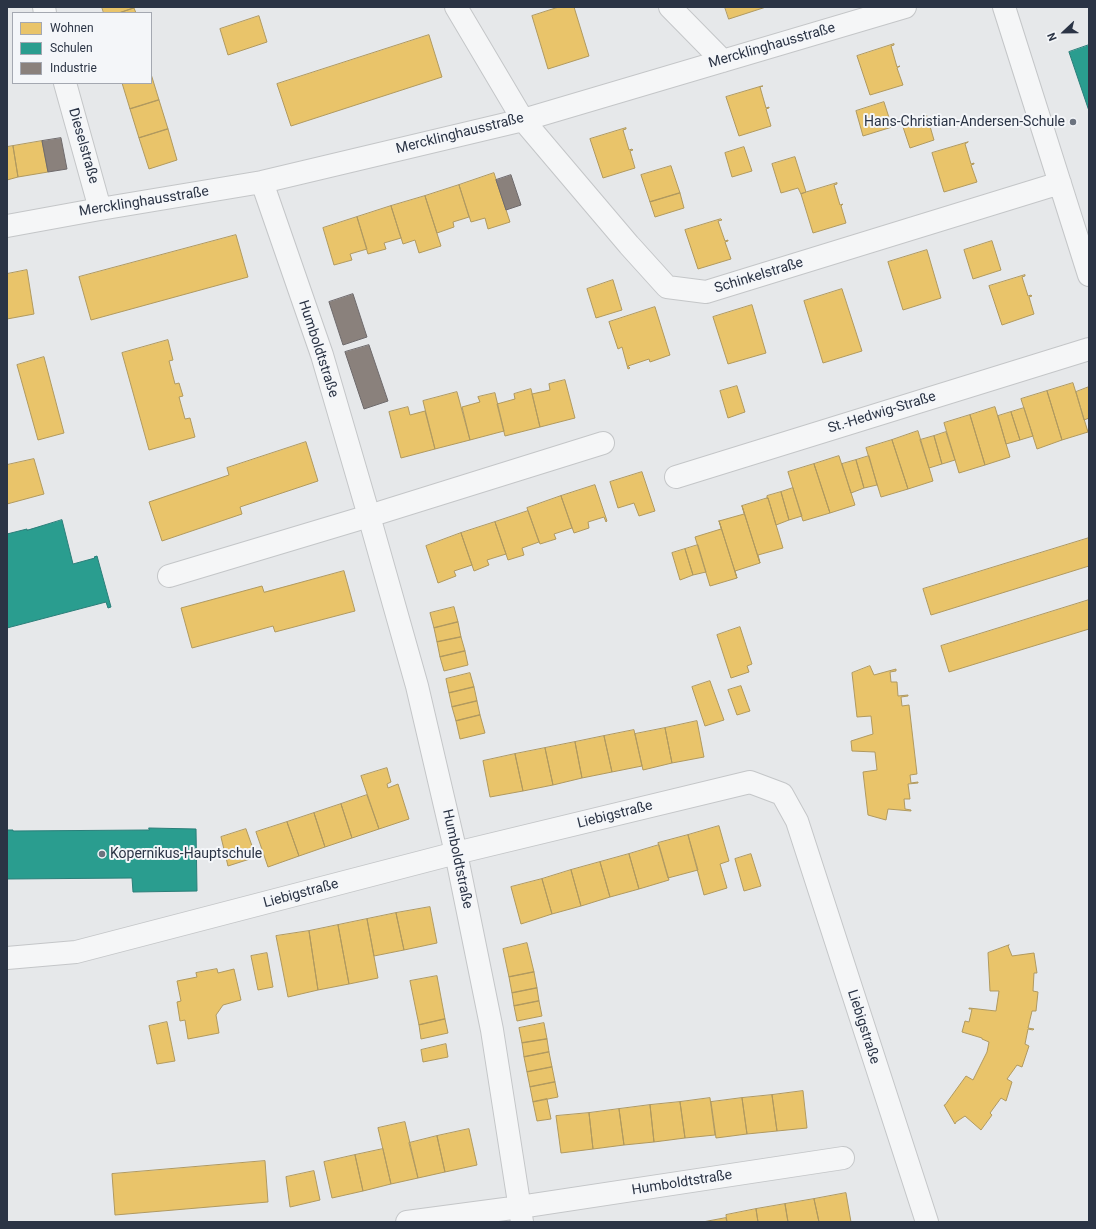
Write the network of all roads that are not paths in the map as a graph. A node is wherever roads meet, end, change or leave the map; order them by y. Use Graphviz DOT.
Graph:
graph roads {
  1 [pos="456,7"];
  2 [pos="670,7"];
  3 [pos="905,7"];
  4 [pos="1004,7"];
  5 [pos="882,10"];
  6 [pos="723,61"];
  7 [pos="65,84"];
  8 [pos="523,120"];
  9 [pos="262,182"];
  10 [pos="1060,183"];
  11 [pos="100,209"];
  12 [pos="7,226"];
  13 [pos="1089,275"];
  14 [pos="1089,349"];
  15 [pos="603,443"];
  16 [pos="676,476"];
  17 [pos="369,516"];
  18 [pos="169,576"];
  19 [pos="456,853"];
  20 [pos="7,958"];
  21 [pos="843,1158"];
  22 [pos="521,1214"];
  23 [pos="406,1222"];
  24 [pos="927,1222"];
  1 -- 8 [label="street, Schinkelstraße"];
  2 -- 6 [label="street"];
  3 -- 5 [label="street, Mercklinghausstraße"];
  4 -- 10 [label="street"];
  5 -- 6 [label="street, Mercklinghausstraße"];
  6 -- 8 [label="street, Mercklinghausstraße"];
  7 -- 11 [label="street, Dieselstraße"];
  8 -- 9 [label="street, Mercklinghausstraße"];
  8 -- 10 [label="street, Schinkelstraße"];
  9 -- 11 [label="street, Mercklinghausstraße"];
  9 -- 17 [label="street, Humboldtstraße"];
  10 -- 13 [label="street"];
  11 -- 12 [label="street, Mercklinghausstraße"];
  14 -- 16 [label="street, St.-Hedwig-Straße"];
  15 -- 17 [label="street"];
  17 -- 18 [label="street"];
  17 -- 19 [label="street, Humboldtstraße"];
  19 -- 20 [label="street, Liebigstraße"];
  19 -- 22 [label="street, Humboldtstraße"];
  19 -- 24 [label="street, Liebigstraße"];
  21 -- 22 [label="street, Humboldtstraße"];
  22 -- 23 [label="street, Humboldtstraße"];
}
